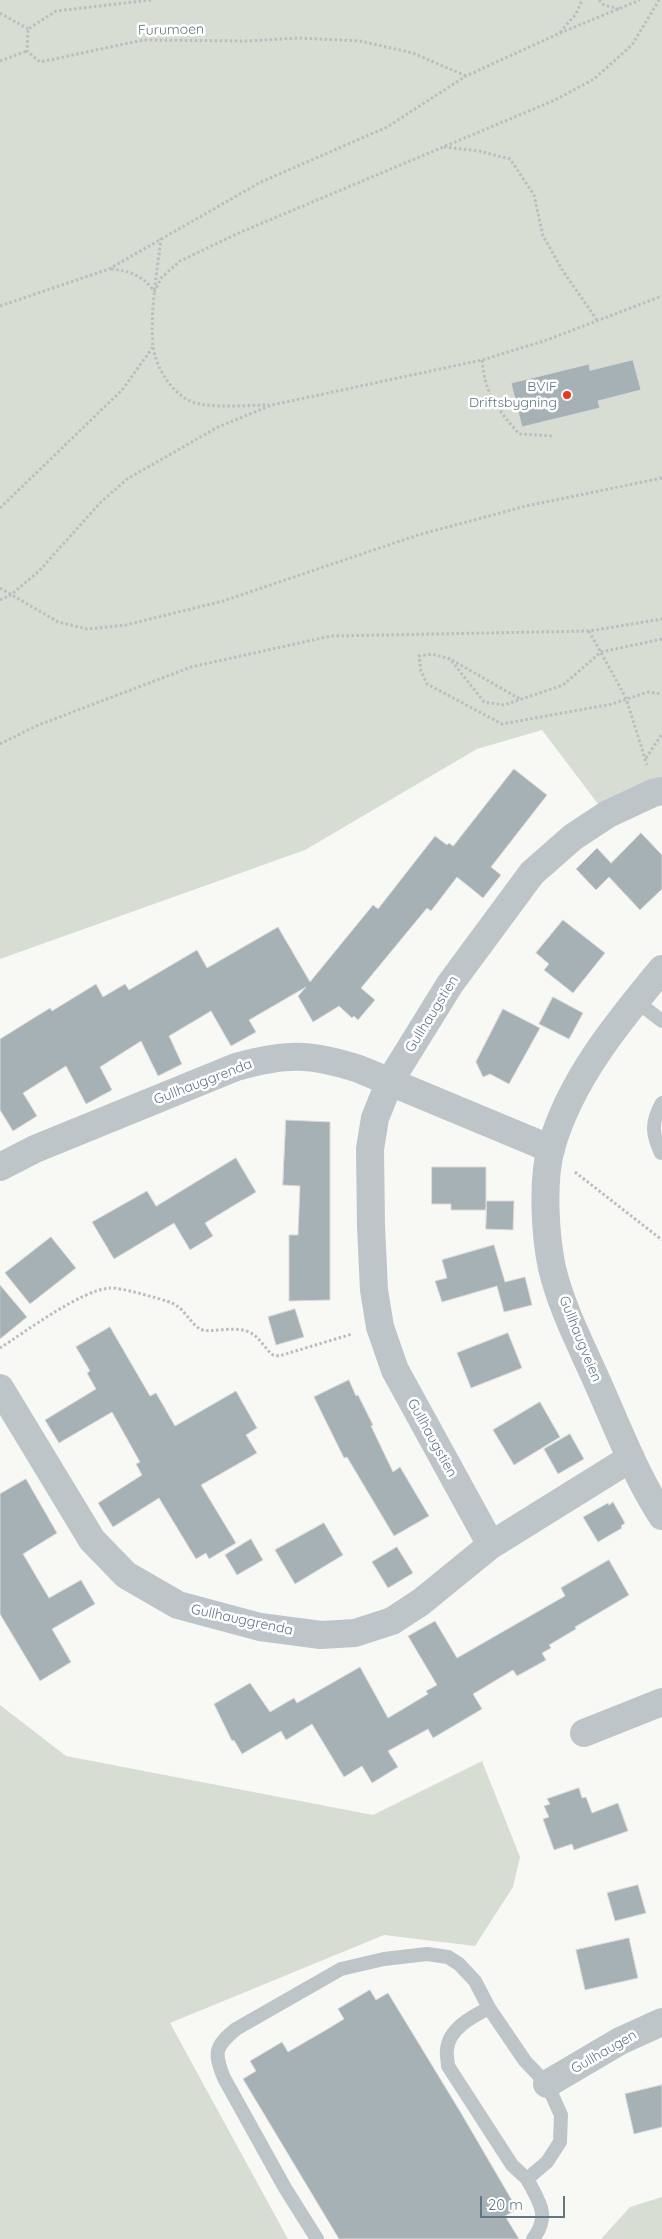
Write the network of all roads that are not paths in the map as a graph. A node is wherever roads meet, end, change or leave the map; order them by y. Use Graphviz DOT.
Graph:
graph roads {
  1 [pos="657,792"];
  2 [pos="662,969"];
  3 [pos="636,1001"];
  4 [pos="662,1021"];
  5 [pos="390,1081"];
  6 [pos="662,1103"];
  7 [pos="551,1149"];
  8 [pos="662,1152"];
  9 [pos="0,1167"];
  10 [pos="0,1388"];
  11 [pos="631,1458"];
  12 [pos="662,1516"];
  13 [pos="491,1545"];
  14 [pos="662,1702"];
  15 [pos="584,1734"];
  16 [pos="489,2008"];
  17 [pos="662,2022"];
  18 [pos="547,2084"];
  19 [pos="527,2179"];
  20 [pos="317,2239"];
  21 [pos="533,2239"];
  1 -- 5 [label="street, Gullhaugstien"];
  2 -- 3 [label="street, Gullhaugveien"];
  3 -- 4 [label="lane"];
  3 -- 7 [label="street, Gullhaugveien"];
  5 -- 7 [label="street, Gullhauggrenda"];
  5 -- 9 [label="street, Gullhauggrenda"];
  5 -- 13 [label="street, Gullhaugstien"];
  6 -- 8 [label="lane"];
  7 -- 11 [label="street, Gullhaugveien"];
  10 -- 13 [label="street, Gullhauggrenda"];
  11 -- 12 [label="street, Gullhaugveien"];
  11 -- 13 [label="street, Gullhauggrenda"];
  14 -- 15 [label="street"];
  16 -- 18 [label="lane"];
  16 -- 19 [label="lane"];
  16 -- 20 [label="lane"];
  17 -- 18 [label="street, Gullhaugen"];
  18 -- 19 [label="lane"];
  19 -- 21 [label="lane"];
}
